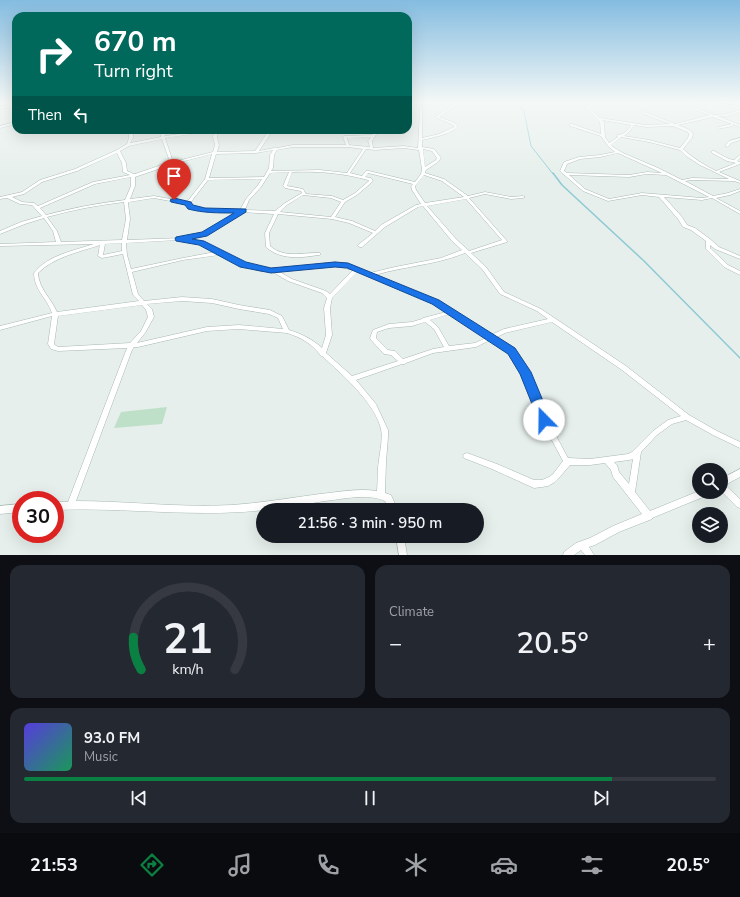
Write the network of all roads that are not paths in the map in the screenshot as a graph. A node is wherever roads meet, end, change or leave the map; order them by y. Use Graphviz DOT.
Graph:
graph roads {
  1 [pos="421,128"];
  2 [pos="455,128"];
  3 [pos="580,128"];
  4 [pos="603,128"];
  5 [pos="631,128"];
  6 [pos="679,128"];
  7 [pos="131,134"];
  8 [pos="163,134"];
  9 [pos="186,134"];
  10 [pos="215,134"];
  11 [pos="268,134"];
  12 [pos="602,135"];
  13 [pos="372,136"];
  14 [pos="618,136"];
  15 [pos="163,137"];
  16 [pos="421,139"];
  17 [pos="740,139"];
  18 [pos="128,145"];
  19 [pos="609,145"];
  20 [pos="348,146"];
  21 [pos="727,146"];
  22 [pos="276,148"];
  23 [pos="365,148"];
  24 [pos="420,148"];
  25 [pos="372,149"];
  26 [pos="680,149"];
  27 [pos="118,151"];
  28 [pos="256,152"];
  29 [pos="618,152"];
  30 [pos="713,152"];
  31 [pos="214,153"];
  32 [pos="740,156"];
  33 [pos="734,162"];
  34 [pos="172,163"];
  35 [pos="740,163"];
  36 [pos="291,171"];
  37 [pos="424,171"];
  38 [pos="269,172"];
  39 [pos="716,172"];
  40 [pos="348,174"];
  41 [pos="565,174"];
  42 [pos="668,174"];
  43 [pos="133,175"];
  44 [pos="363,177"];
  45 [pos="264,178"];
  46 [pos="208,179"];
  47 [pos="734,179"];
  48 [pos="681,181"];
  49 [pos="740,182"];
  50 [pos="416,183"];
  51 [pos="740,190"];
  52 [pos="303,194"];
  53 [pos="661,196"];
  54 [pos="8,197"];
  55 [pos="523,197"];
  56 [pos="714,197"];
  57 [pos="0,198"];
  58 [pos="467,198"];
  59 [pos="127,200"];
  60 [pos="343,202"];
  61 [pos="188,203"];
  62 [pos="424,205"];
  63 [pos="37,208"];
  64 [pos="243,210"];
  65 [pos="276,212"];
  66 [pos="740,213"];
  67 [pos="46,216"];
  68 [pos="332,218"];
  69 [pos="375,232"];
  70 [pos="0,233"];
  71 [pos="179,239"];
  72 [pos="708,240"];
  73 [pos="124,242"];
  74 [pos="102,243"];
  75 [pos="60,244"];
  76 [pos="0,245"];
  77 [pos="360,246"];
  78 [pos="125,252"];
  79 [pos="466,252"];
  80 [pos="222,253"];
  81 [pos="318,254"];
  82 [pos="740,258"];
  83 [pos="357,269"];
  84 [pos="271,270"];
  85 [pos="130,271"];
  86 [pos="740,273"];
  87 [pos="372,274"];
  88 [pos="330,297"];
  89 [pos="143,302"];
  90 [pos="452,312"];
  91 [pos="55,314"];
  92 [pos="425,319"];
  93 [pos="552,320"];
  94 [pos="0,328"];
  95 [pos="287,331"];
  96 [pos="490,337"];
  97 [pos="131,345"];
  98 [pos="447,348"];
  99 [pos="323,354"];
  100 [pos="403,362"];
  101 [pos="351,379"];
  102 [pos="687,417"];
  103 [pos="740,445"];
  104 [pos="638,450"];
  105 [pos="467,456"];
  106 [pos="607,460"];
  107 [pos="567,462"];
  108 [pos="740,473"];
  109 [pos="728,479"];
  110 [pos="631,492"];
  111 [pos="728,493"];
  112 [pos="381,495"];
  113 [pos="692,498"];
  114 [pos="390,503"];
  115 [pos="740,504"];
  116 [pos="64,505"];
  117 [pos="71,505"];
  118 [pos="12,509"];
  119 [pos="0,510"];
  120 [pos="649,516"];
  121 [pos="401,543"];
  122 [pos="582,545"];
  123 [pos="403,555"];
  124 [pos="567,555"];
  125 [pos="590,555"];
  1 -- 16 [label="street"];
  2 -- 16 [label="street"];
  3 -- 12 [label="street"];
  4 -- 12 [label="street"];
  5 -- 14 [label="street"];
  6 -- 26 [label="street"];
  7 -- 18 [label="street"];
  8 -- 15 [label="street"];
  9 -- 15 [label="street"];
  10 -- 31 [label="street"];
  11 -- 28 [label="street"];
  12 -- 19 [label="street"];
  13 -- 20 [label="street"];
  13 -- 25 [label="street"];
  14 -- 19 [label="street"];
  14 -- 26 [label="street"];
  15 -- 18 [label="street"];
  15 -- 34 [label="street"];
  16 -- 24 [label="street"];
  17 -- 21 [label="street"];
  18 -- 27 [label="street"];
  19 -- 29 [label="street"];
  20 -- 22 [label="street"];
  20 -- 23 [label="street"];
  22 -- 28 [label="street"];
  22 -- 38 [label="street"];
  23 -- 25 [label="street"];
  23 -- 40 [label="street"];
  24 -- 25 [label="street"];
  24 -- 37 [label="street"];
  24 -- 37 [label="street"];
  26 -- 39 [label="street"];
  27 -- 43 [label="street"];
  27 -- 54 [label="street"];
  28 -- 31 [label="street"];
  29 -- 41 [label="street"];
  29 -- 42 [label="street"];
  30 -- 33 [label="street"];
  31 -- 34 [label="street"];
  31 -- 46 [label="street"];
  32 -- 33 [label="street"];
  33 -- 35 [label="street"];
  34 -- 43 [label="street"];
  35 -- 39 [label="street"];
  36 -- 38 [label="street"];
  36 -- 40 [label="street"];
  36 -- 52 [label="street"];
  37 -- 50 [label="street"];
  37 -- 58 [label="street"];
  38 -- 45 [label="street"];
  39 -- 47 [label="street"];
  40 -- 44 [label="street"];
  41 -- 42 [label="street"];
  41 -- 53 [label="street"];
  42 -- 48 [label="street"];
  43 -- 59 [label="street"];
  43 -- 63 [label="street"];
  44 -- 50 [label="street"];
  44 -- 60 [label="street"];
  45 -- 46 [label="street"];
  45 -- 64 [label="street"];
  46 -- 61 [label="street"];
  47 -- 48 [label="street"];
  47 -- 49 [label="street"];
  48 -- 56 [label="street"];
  50 -- 62 [label="street"];
  51 -- 56 [label="street"];
  52 -- 60 [label="street"];
  52 -- 65 [label="street"];
  53 -- 56 [label="street"];
  53 -- 72 [label="street"];
  54 -- 57 [label="street"];
  54 -- 63 [label="street"];
  55 -- 58 [label="street"];
  56 -- 66 [label="street"];
  58 -- 62 [label="street"];
  58 -- 79 [label="street"];
  59 -- 61 [label="street"];
  59 -- 67 [label="street"];
  59 -- 73 [label="street"];
  60 -- 68 [label="street"];
  61 -- 64 [label="street"];
  62 -- 69 [label="street"];
  62 -- 79 [label="street"];
  63 -- 67 [label="street"];
  64 -- 65 [label="street"];
  64 -- 71 [label="street"];
  65 -- 68 [label="street"];
  65 -- 81 [label="street"];
  67 -- 70 [label="street"];
  67 -- 75 [label="street"];
  68 -- 69 [label="street"];
  69 -- 77 [label="street"];
  71 -- 73 [label="street"];
  71 -- 80 [label="street"];
  72 -- 82 [label="street"];
  72 -- 86 [label="street"];
  73 -- 74 [label="street"];
  73 -- 78 [label="street"];
  74 -- 75 [label="street"];
  74 -- 78 [label="street"];
  74 -- 91 [label="street"];
  75 -- 76 [label="street"];
  78 -- 85 [label="street"];
  79 -- 87 [label="street"];
  79 -- 93 [label="street"];
  80 -- 84 [label="street"];
  80 -- 85 [label="street"];
  83 -- 84 [label="street"];
  83 -- 87 [label="street"];
  83 -- 88 [label="street"];
  84 -- 88 [label="street"];
  85 -- 89 [label="street"];
  87 -- 90 [label="street"];
  88 -- 99 [label="street"];
  89 -- 91 [label="street"];
  89 -- 95 [label="street"];
  89 -- 97 [label="street"];
  90 -- 92 [label="street"];
  90 -- 96 [label="street"];
  91 -- 94 [label="street"];
  91 -- 97 [label="street"];
  92 -- 98 [label="street"];
  92 -- 100 [label="street"];
  93 -- 96 [label="street"];
  93 -- 102 [label="street"];
  95 -- 97 [label="street"];
  95 -- 99 [label="street"];
  96 -- 98 [label="street"];
  96 -- 107 [label="street"];
  97 -- 117 [label="street"];
  98 -- 100 [label="street"];
  99 -- 101 [label="street"];
  100 -- 101 [label="street"];
  101 -- 112 [label="street"];
  102 -- 103 [label="street"];
  102 -- 104 [label="street"];
  104 -- 106 [label="street"];
  104 -- 110 [label="street"];
  105 -- 107 [label="street"];
  106 -- 107 [label="street"];
  106 -- 110 [label="street"];
  108 -- 109 [label="street"];
  110 -- 120 [label="street"];
  111 -- 115 [label="street"];
  112 -- 114 [label="street"];
  112 -- 117 [label="street"];
  113 -- 120 [label="street"];
  116 -- 117 [label="street"];
  118 -- 119 [label="street"];
  120 -- 122 [label="street"];
  121 -- 123 [label="street"];
  122 -- 124 [label="street"];
  122 -- 125 [label="street"];
}
